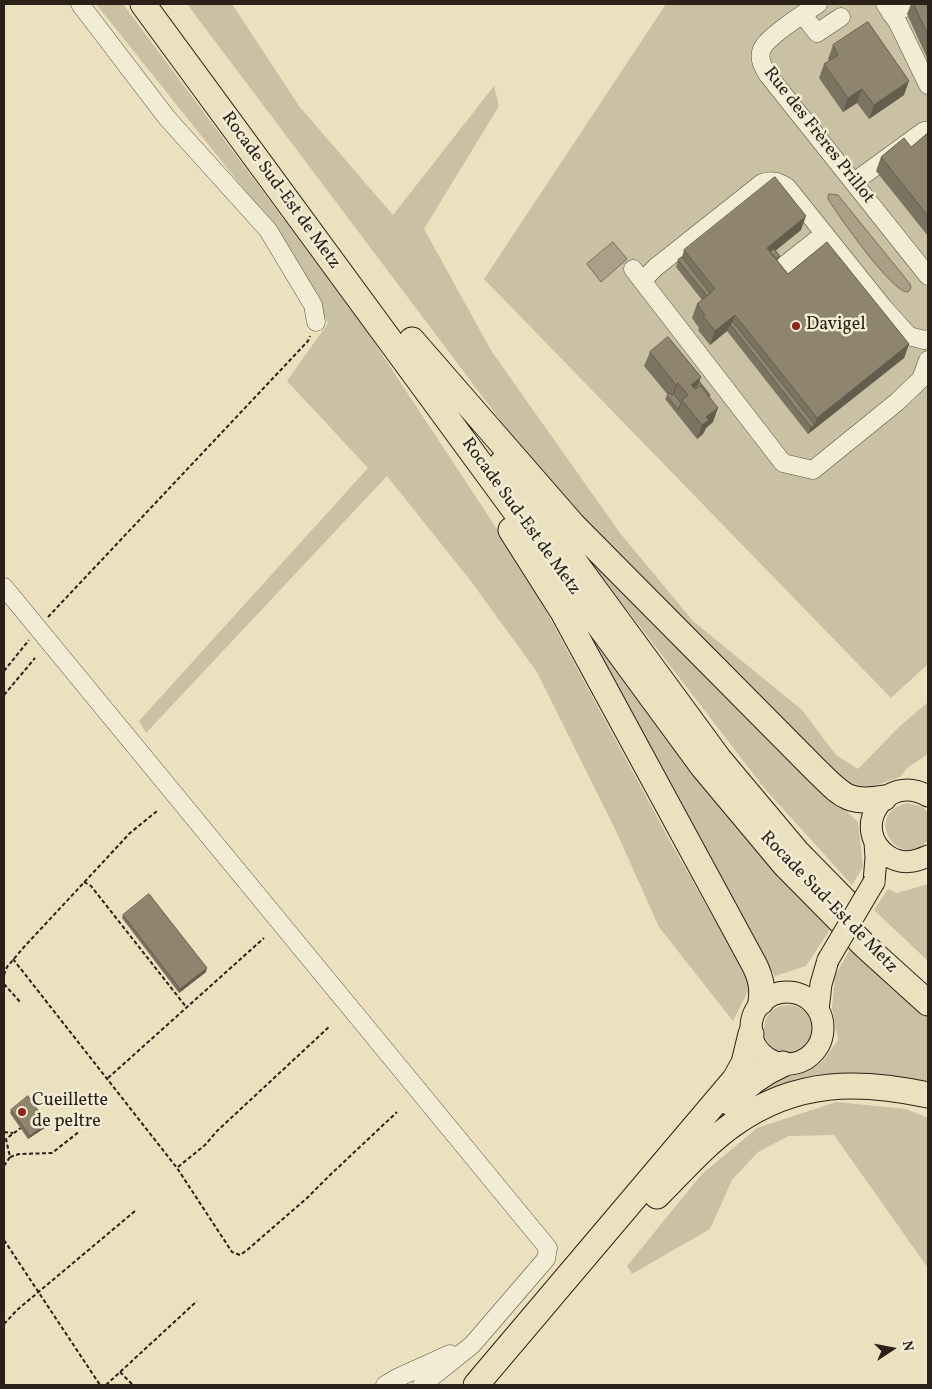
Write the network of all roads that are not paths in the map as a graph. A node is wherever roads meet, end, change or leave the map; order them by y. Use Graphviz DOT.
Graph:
graph roads {
  1 [pos="80,4"];
  2 [pos="143,4"];
  3 [pos="164,4"];
  4 [pos="818,4"];
  5 [pos="914,4"];
  6 [pos="888,9"];
  7 [pos="803,15"];
  8 [pos="840,17"];
  9 [pos="928,86"];
  10 [pos="928,131"];
  11 [pos="854,182"];
  12 [pos="824,234"];
  13 [pos="782,268"];
  14 [pos="928,276"];
  15 [pos="316,322"];
  16 [pos="928,339"];
  17 [pos="403,342"];
  18 [pos="928,360"];
  19 [pos="4,587"];
  20 [pos="923,789"];
  21 [pos="884,798"];
  22 [pos="875,842"];
  23 [pos="928,856"];
  24 [pos="906,862"];
  25 [pos="874,882"];
  26 [pos="828,960"];
  27 [pos="928,980"];
  28 [pos="790,992"];
  29 [pos="761,1002"];
  30 [pos="928,1003"];
  31 [pos="818,1010"];
  32 [pos="751,1034"];
  33 [pos="783,1064"];
  34 [pos="928,1095"];
  35 [pos="657,1196"];
  36 [pos="472,1345"];
  37 [pos="385,1385"];
  38 [pos="422,1385"];
  39 [pos="476,1385"];
  40 [pos="495,1385"];
  1 -- 15 [label="street"];
  2 -- 17 [label="highway, Rocade Sud-Est de Metz"];
  3 -- 17 [label="highway, Rocade Sud-Est de Metz"];
  4 -- 7 [label="street, Rue des Frères Prillot"];
  5 -- 6 [label="street"];
  6 -- 9 [label="street"];
  7 -- 8 [label="street"];
  7 -- 11 [label="street, Rue des Frères Prillot"];
  10 -- 11 [label="street"];
  11 -- 14 [label="street, Rue des Frères Prillot"];
  12 -- 13 [label="street"];
  12 -- 16 [label="street"];
  12 -- 18 [label="street"];
  17 -- 21 [label="highway"];
  17 -- 27 [label="highway, Rocade Sud-Est de Metz"];
  17 -- 29 [label="highway"];
  17 -- 30 [label="highway, Rocade Sud-Est de Metz"];
  19 -- 36 [label="street"];
  20 -- 21 [label="main road"];
  21 -- 22 [label="main road"];
  22 -- 24 [label="main road"];
  22 -- 25 [label="main road"];
  23 -- 24 [label="main road"];
  24 -- 25 [label="main road"];
  25 -- 26 [label="main road, bridge"];
  26 -- 28 [label="main road"];
  26 -- 31 [label="main road"];
  28 -- 29 [label="main road"];
  28 -- 31 [label="main road"];
  29 -- 32 [label="main road"];
  31 -- 33 [label="main road"];
  32 -- 33 [label="main road"];
  32 -- 39 [label="highway"];
  33 -- 35 [label="highway"];
  34 -- 35 [label="highway"];
  35 -- 40 [label="highway"];
  36 -- 37 [label="street"];
  36 -- 38 [label="street"];
}
